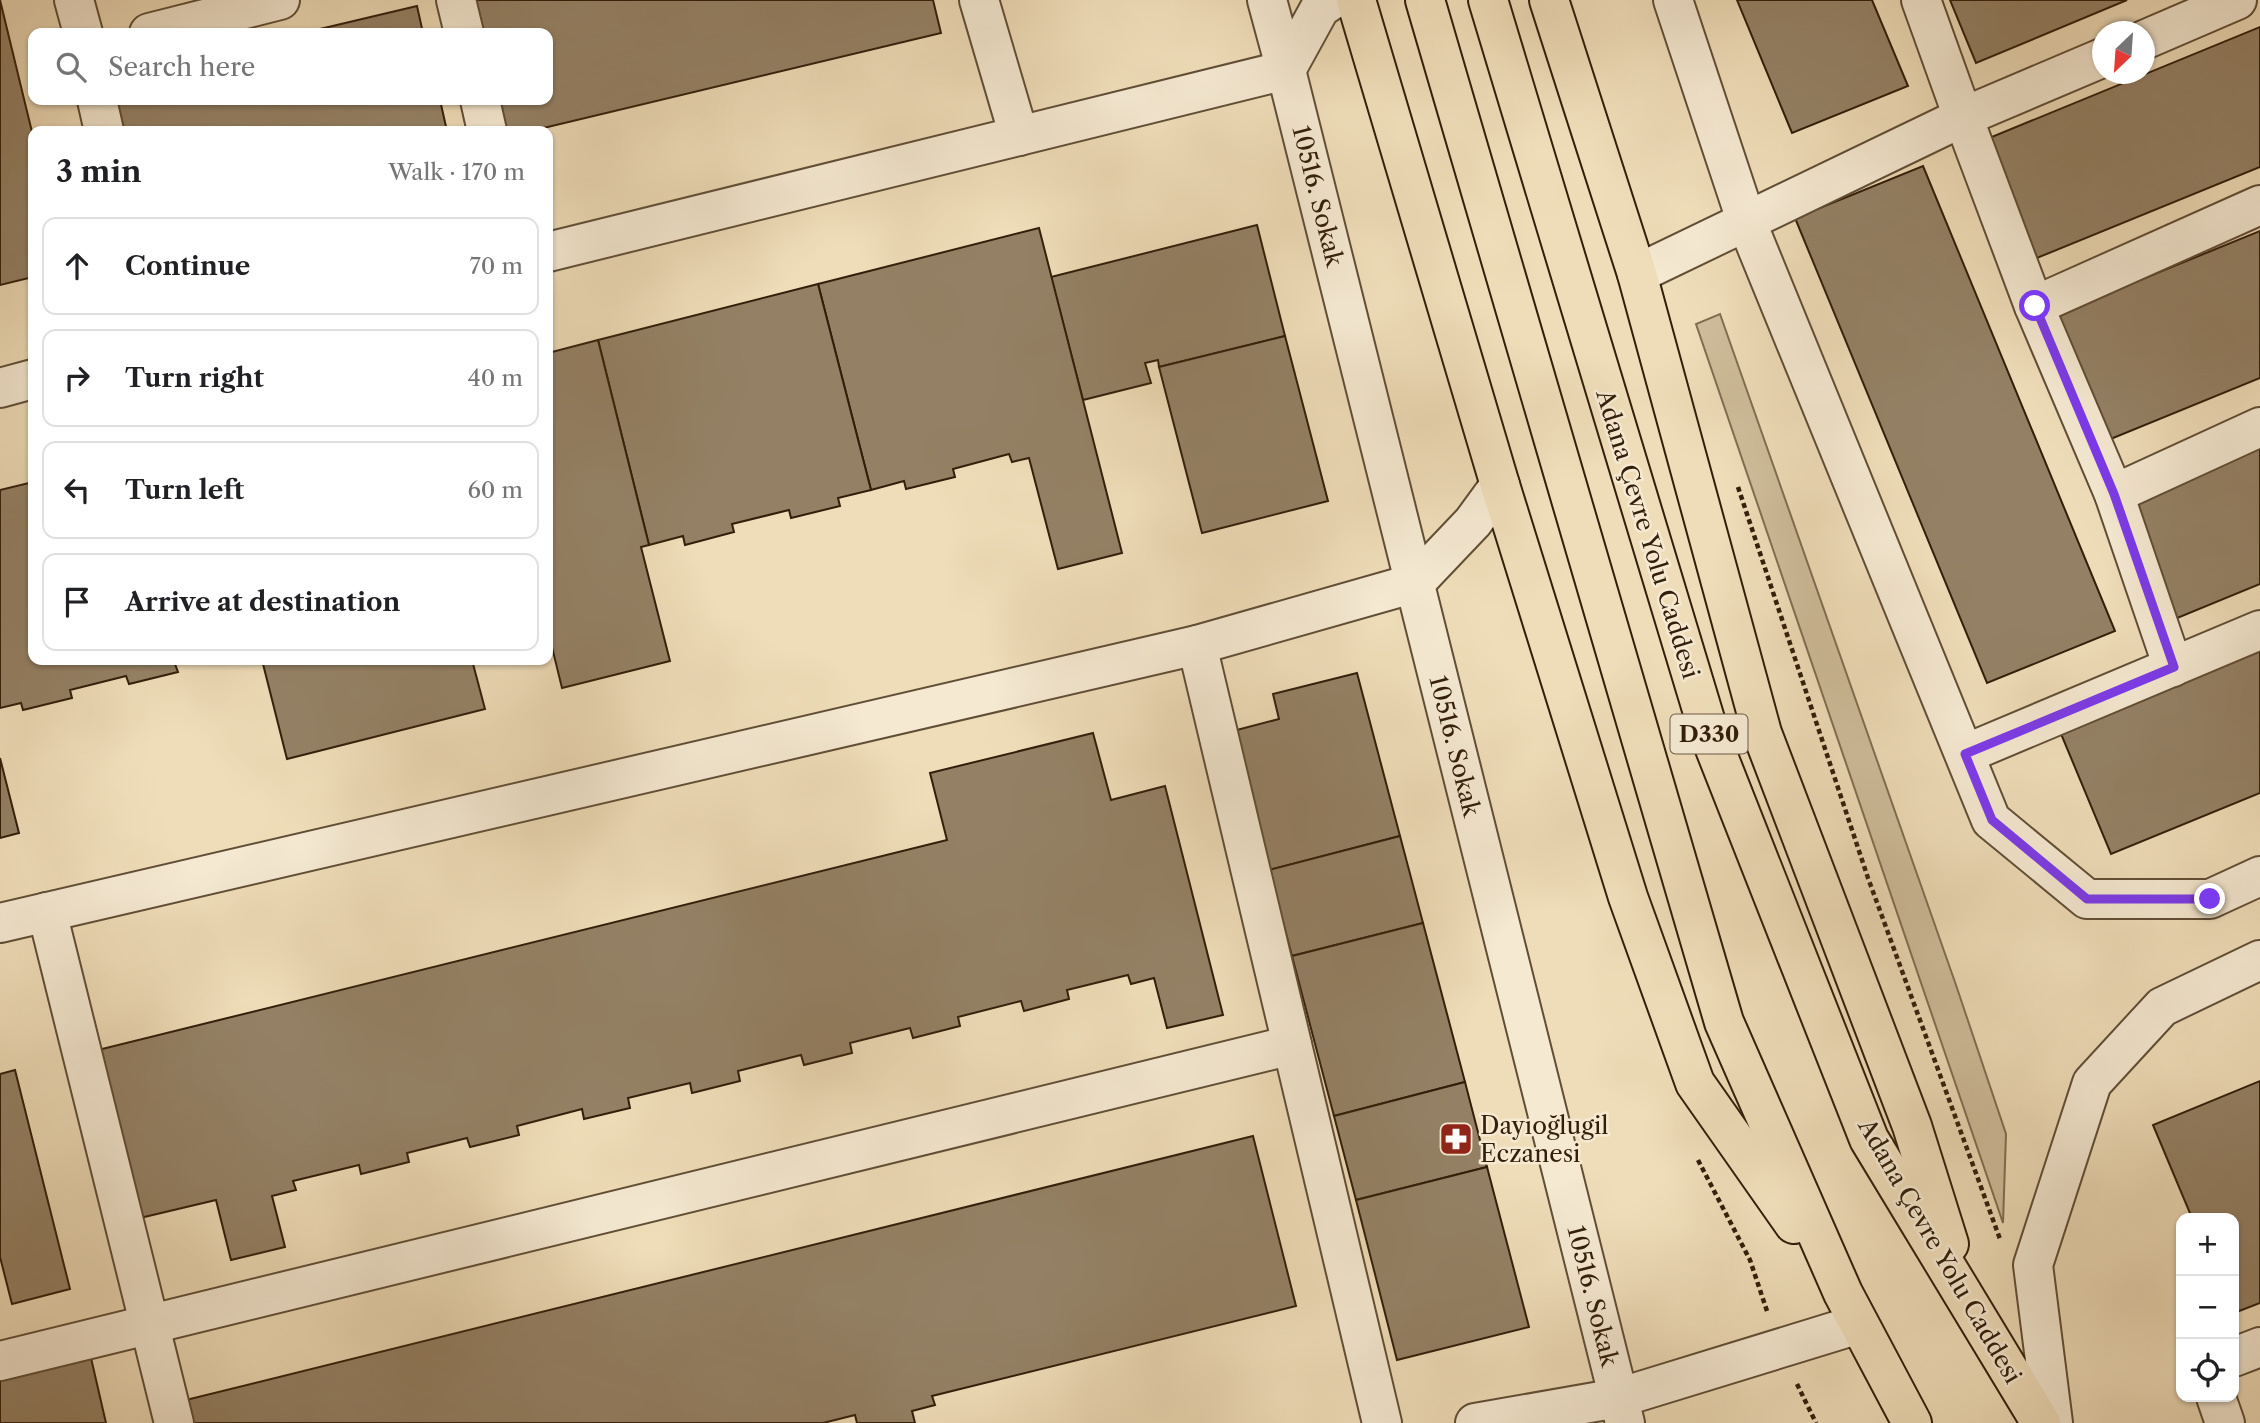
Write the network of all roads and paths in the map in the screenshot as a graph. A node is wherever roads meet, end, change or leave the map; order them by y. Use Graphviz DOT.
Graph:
graph roads {
  1 [pos="74,0"];
  2 [pos="280,0"];
  3 [pos="456,0"];
  4 [pos="979,0"];
  5 [pos="1267,0"];
  6 [pos="1332,0"];
  7 [pos="1356,0"];
  8 [pos="1425,0"];
  9 [pos="1488,0"];
  10 [pos="1549,0"];
  11 [pos="1673,0"];
  12 [pos="1922,0"];
  13 [pos="2237,0"];
  14 [pos="82,28"];
  15 [pos="169,28"];
  16 [pos="463,28"];
  17 [pos="2155,35"];
  18 [pos="2092,62"];
  19 [pos="1286,70"];
  20 [pos="98,105"];
  21 [pos="481,105"];
  22 [pos="1963,117"];
  23 [pos="103,126"];
  24 [pos="486,126"];
  25 [pos="1019,136"];
  26 [pos="2260,205"];
  27 [pos="1746,223"];
  28 [pos="553,251"];
  29 [pos="1637,274"];
  30 [pos="2035,306"];
  31 [pos="28,380"];
  32 [pos="0,388"];
  33 [pos="2260,427"];
  34 [pos="1500,485"];
  35 [pos="1737,485"];
  36 [pos="2114,494"];
  37 [pos="1415,583"];
  38 [pos="2260,630"];
  39 [pos="1198,645"];
  40 [pos="2174,667"];
  41 [pos="1965,754"];
  42 [pos="2260,876"];
  43 [pos="47,912"];
  44 [pos="0,923"];
  45 [pos="2260,960"];
  46 [pos="1292,1045"];
  47 [pos="2001,1241"];
  48 [pos="1968,1303"];
  49 [pos="1851,1308"];
  50 [pos="151,1324"];
  51 [pos="2260,1347"];
  52 [pos="2239,1355"];
  53 [pos="0,1361"];
  54 [pos="2218,1402"];
  55 [pos="1621,1410"];
  56 [pos="174,1423"];
  57 [pos="1382,1423"];
  58 [pos="1475,1423"];
  59 [pos="1912,1423"];
  60 [pos="2041,1423"];
  61 [pos="2053,1423"];
  62 [pos="2225,1423"];
  1 -- 14 [label="street"];
  2 -- 15 [label="street"];
  3 -- 16 [label="street"];
  4 -- 25 [label="street"];
  5 -- 19 [label="street, 10516. Sokak"];
  6 -- 19 [label="street"];
  7 -- 34 [label="highway"];
  8 -- 49 [label="highway, D330"];
  9 -- 48 [label="highway, Adana Çevre Yolu Caddesi / D330"];
  10 -- 29 [label="highway"];
  11 -- 27 [label="street"];
  12 -- 22 [label="street"];
  13 -- 17 [label="street"];
  18 -- 22 [label="street"];
  19 -- 25 [label="street"];
  19 -- 37 [label="street, 10516. Sokak"];
  20 -- 23 [label="street"];
  21 -- 24 [label="street"];
  22 -- 27 [label="street"];
  22 -- 30 [label="street"];
  25 -- 28 [label="street"];
  26 -- 30 [label="street"];
  27 -- 29 [label="street"];
  27 -- 41 [label="street"];
  29 -- 48 [label="highway"];
  30 -- 36 [label="street"];
  31 -- 32 [label="street"];
  33 -- 36 [label="street"];
  34 -- 37 [label="street"];
  34 -- 49 [label="highway"];
  35 -- 47 [label="path"];
  36 -- 40 [label="street"];
  37 -- 39 [label="street"];
  37 -- 55 [label="street, 10516. Sokak"];
  38 -- 40 [label="street"];
  39 -- 43 [label="street"];
  39 -- 46 [label="street"];
  40 -- 41 [label="street"];
  41 -- 42 [label="street"];
  43 -- 44 [label="street"];
  43 -- 50 [label="street"];
  45 -- 61 [label="street"];
  46 -- 50 [label="street"];
  46 -- 57 [label="street"];
  48 -- 60 [label="highway, Adana Çevre Yolu Caddesi / D330"];
  49 -- 55 [label="street"];
  49 -- 59 [label="highway, D330"];
  50 -- 53 [label="street"];
  50 -- 56 [label="street"];
  51 -- 52 [label="street"];
  54 -- 62 [label="street"];
  55 -- 58 [label="street"];
}
